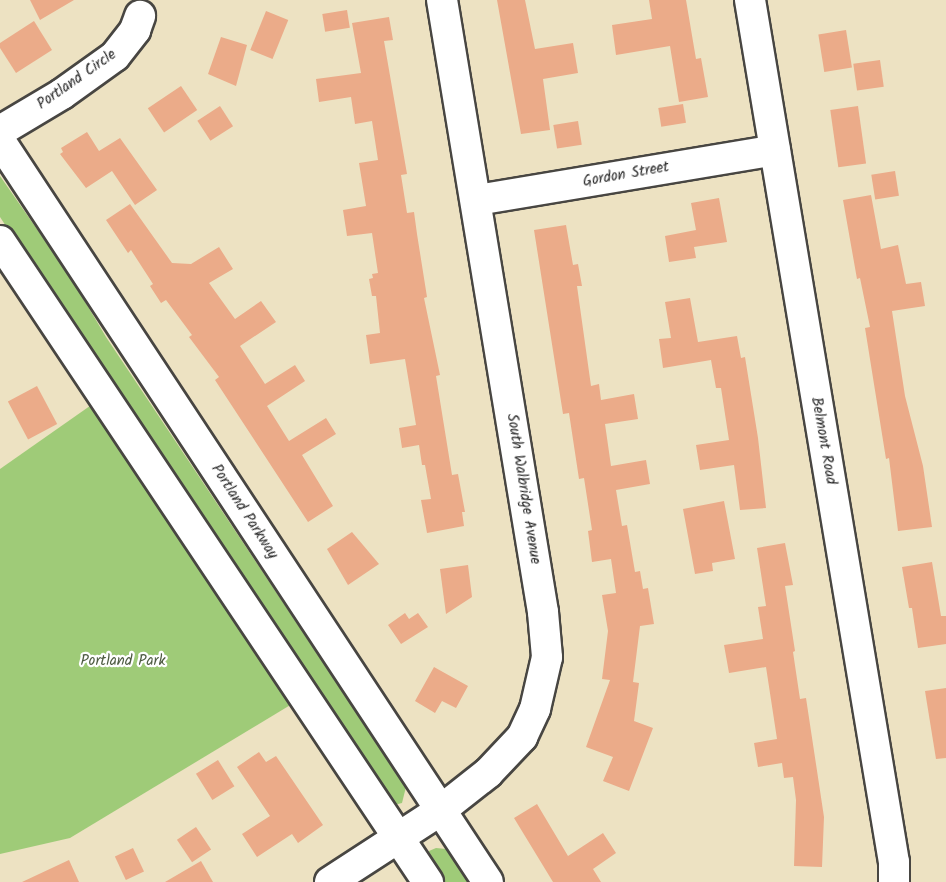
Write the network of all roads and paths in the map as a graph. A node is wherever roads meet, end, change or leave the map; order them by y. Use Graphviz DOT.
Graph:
graph roads {
  1 [pos="442,0"];
  2 [pos="750,0"];
  3 [pos="140,16"];
  4 [pos="0,131"];
  5 [pos="0,141"];
  6 [pos="775,150"];
  7 [pos="477,200"];
  8 [pos="0,241"];
  9 [pos="441,810"];
  10 [pos="399,839"];
  11 [pos="330,882"];
  12 [pos="428,882"];
  13 [pos="488,882"];
  14 [pos="894,882"];
  1 -- 7 [label="street, South Walbridge Avenue"];
  2 -- 6 [label="street, Belmont Road"];
  3 -- 4 [label="street, Portland Circle"];
  5 -- 9 [label="street, Portland Parkway"];
  6 -- 7 [label="street, Gordon Street"];
  6 -- 14 [label="street, Belmont Road"];
  7 -- 9 [label="street, South Walbridge Avenue"];
  8 -- 10 [label="street"];
  9 -- 10 [label="street, South Walbridge Avenue"];
  9 -- 13 [label="street, Portland Parkway"];
  10 -- 11 [label="street, South Walbridge Avenue"];
  10 -- 12 [label="street"];
}
